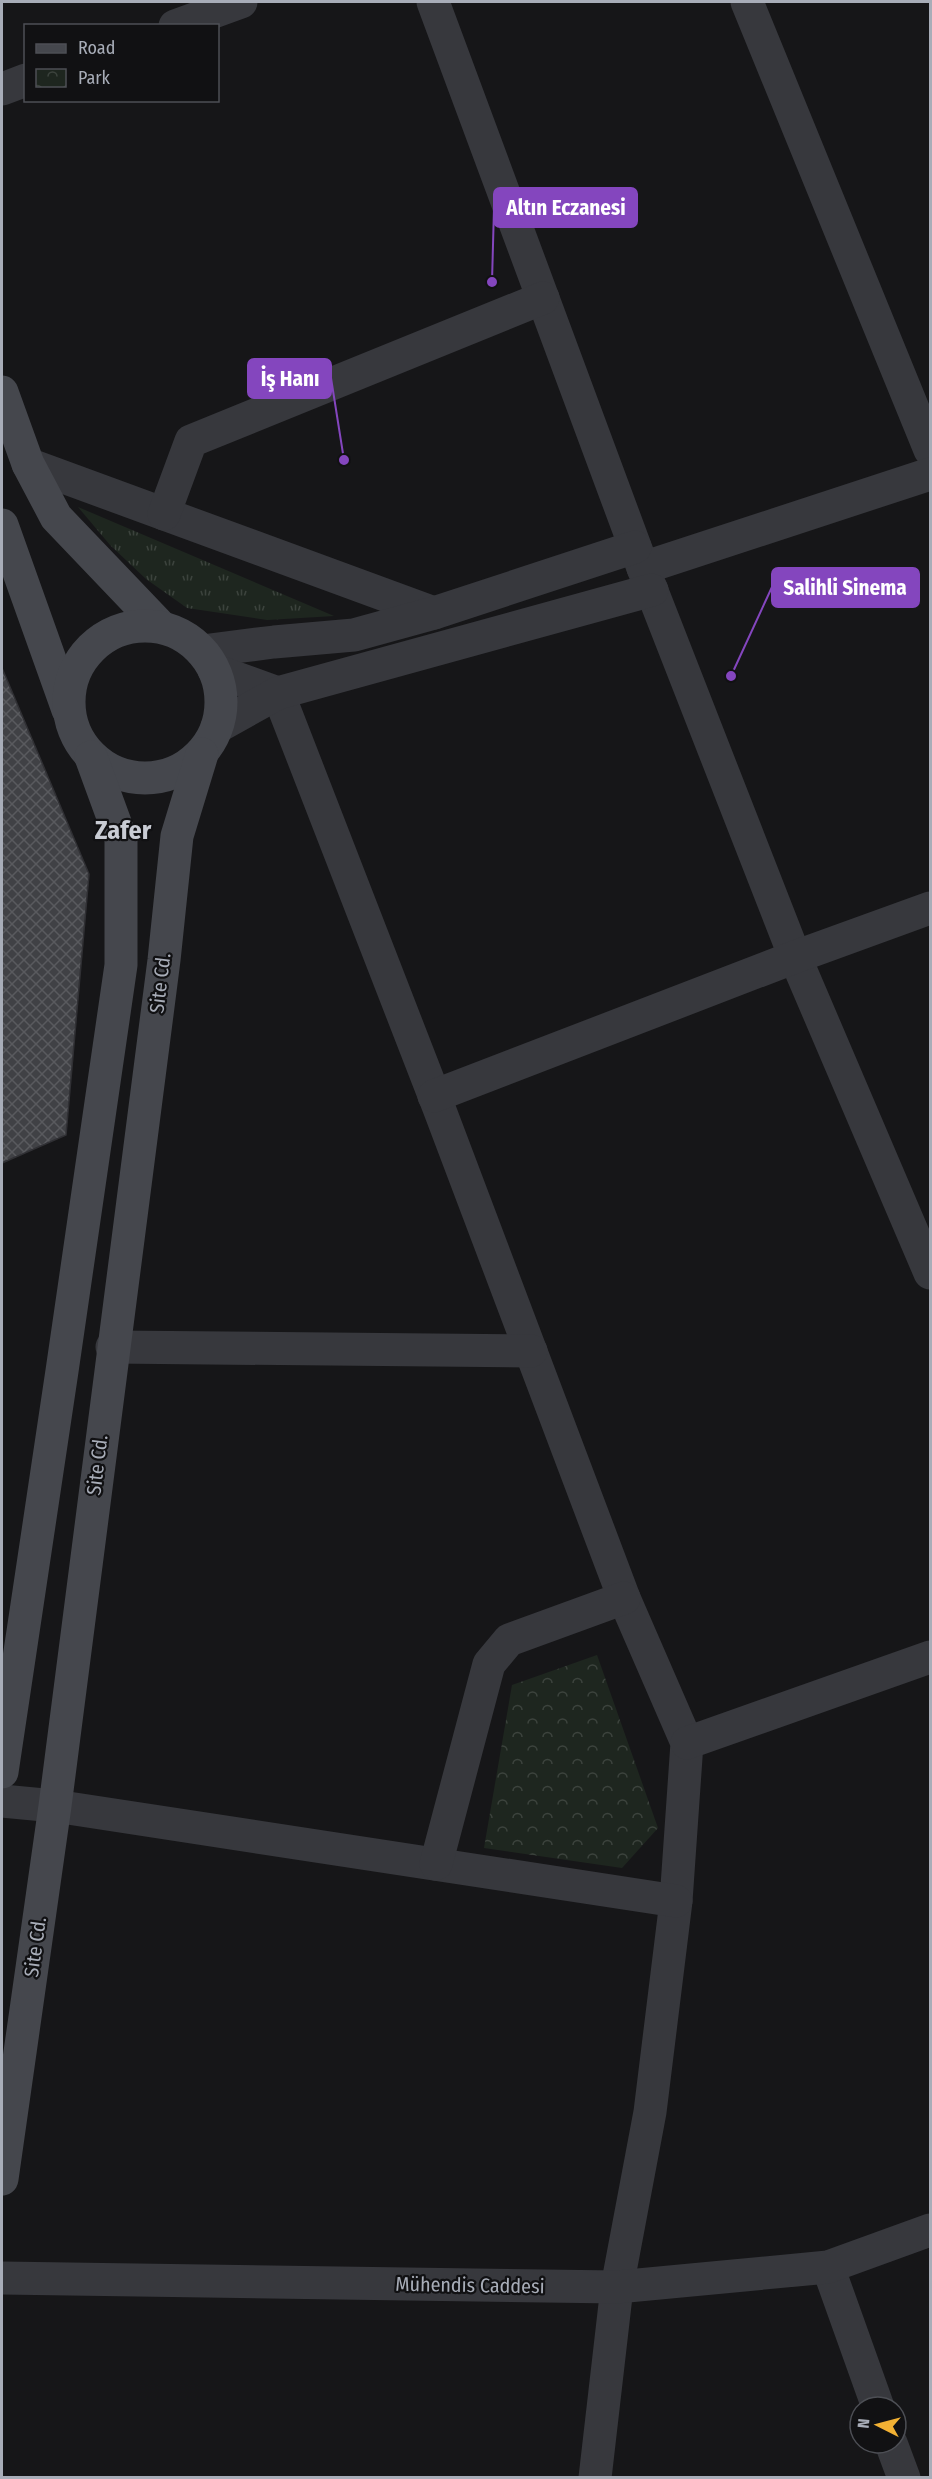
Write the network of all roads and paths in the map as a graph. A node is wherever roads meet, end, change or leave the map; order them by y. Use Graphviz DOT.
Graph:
graph roads {
  1 [pos="240,2"];
  2 [pos="433,2"];
  3 [pos="747,2"];
  4 [pos="180,24"];
  5 [pos="24,81"];
  6 [pos="2,89"];
  7 [pos="543,298"];
  8 [pos="2,392"];
  9 [pos="930,450"];
  10 [pos="27,464"];
  11 [pos="930,474"];
  12 [pos="164,514"];
  13 [pos="2,525"];
  14 [pos="643,568"];
  15 [pos="434,613"];
  16 [pos="161,627"];
  17 [pos="208,661"];
  18 [pos="278,693"];
  19 [pos="69,712"];
  20 [pos="209,740"];
  21 [pos="91,757"];
  22 [pos="930,908"];
  23 [pos="795,957"];
  24 [pos="434,1096"];
  25 [pos="930,1273"];
  26 [pos="112,1347"];
  27 [pos="531,1351"];
  28 [pos="624,1598"];
  29 [pos="930,1657"];
  30 [pos="7,1703"];
  31 [pos="687,1743"];
  32 [pos="2,1772"];
  33 [pos="2,1801"];
  34 [pos="55,1806"];
  35 [pos="436,1864"];
  36 [pos="676,1901"];
  37 [pos="2,2179"];
  38 [pos="930,2230"];
  39 [pos="828,2267"];
  40 [pos="2,2278"];
  41 [pos="617,2287"];
  42 [pos="874,2395"];
  43 [pos="895,2455"];
  44 [pos="595,2478"];
  45 [pos="904,2478"];
  1 -- 4 [label="street"];
  2 -- 7 [label="street"];
  3 -- 9 [label="street"];
  5 -- 6 [label="street"];
  7 -- 12 [label="street"];
  7 -- 14 [label="street"];
  8 -- 10 [label="main road"];
  10 -- 12 [label="street"];
  10 -- 16 [label="main road"];
  11 -- 14 [label="street"];
  12 -- 15 [label="street"];
  13 -- 19 [label="main road"];
  14 -- 15 [label="street"];
  14 -- 18 [label="street"];
  14 -- 23 [label="street"];
  15 -- 17 [label="street"];
  16 -- 17 [label="main road"];
  16 -- 19 [label="main road"];
  17 -- 18 [label="street"];
  17 -- 20 [label="main road"];
  18 -- 20 [label="street"];
  18 -- 24 [label="street"];
  19 -- 21 [label="main road"];
  20 -- 21 [label="main road"];
  20 -- 26 [label="main road, Site Cd."];
  21 -- 30 [label="main road"];
  22 -- 23 [label="street"];
  23 -- 24 [label="street"];
  23 -- 25 [label="street"];
  24 -- 27 [label="street"];
  26 -- 27 [label="street"];
  26 -- 34 [label="main road, Site Cd."];
  27 -- 28 [label="street"];
  28 -- 31 [label="street"];
  28 -- 35 [label="street"];
  29 -- 31 [label="street"];
  30 -- 32 [label="main road"];
  31 -- 36 [label="street"];
  33 -- 34 [label="street"];
  34 -- 35 [label="street"];
  34 -- 37 [label="main road, Site Cd."];
  35 -- 36 [label="street"];
  36 -- 41 [label="street"];
  38 -- 39 [label="street, Mühendis Caddesi"];
  39 -- 41 [label="street, Mühendis Caddesi"];
  39 -- 42 [label="street"];
  40 -- 41 [label="street, Mühendis Caddesi"];
  41 -- 44 [label="street"];
  43 -- 45 [label="street"];
}
